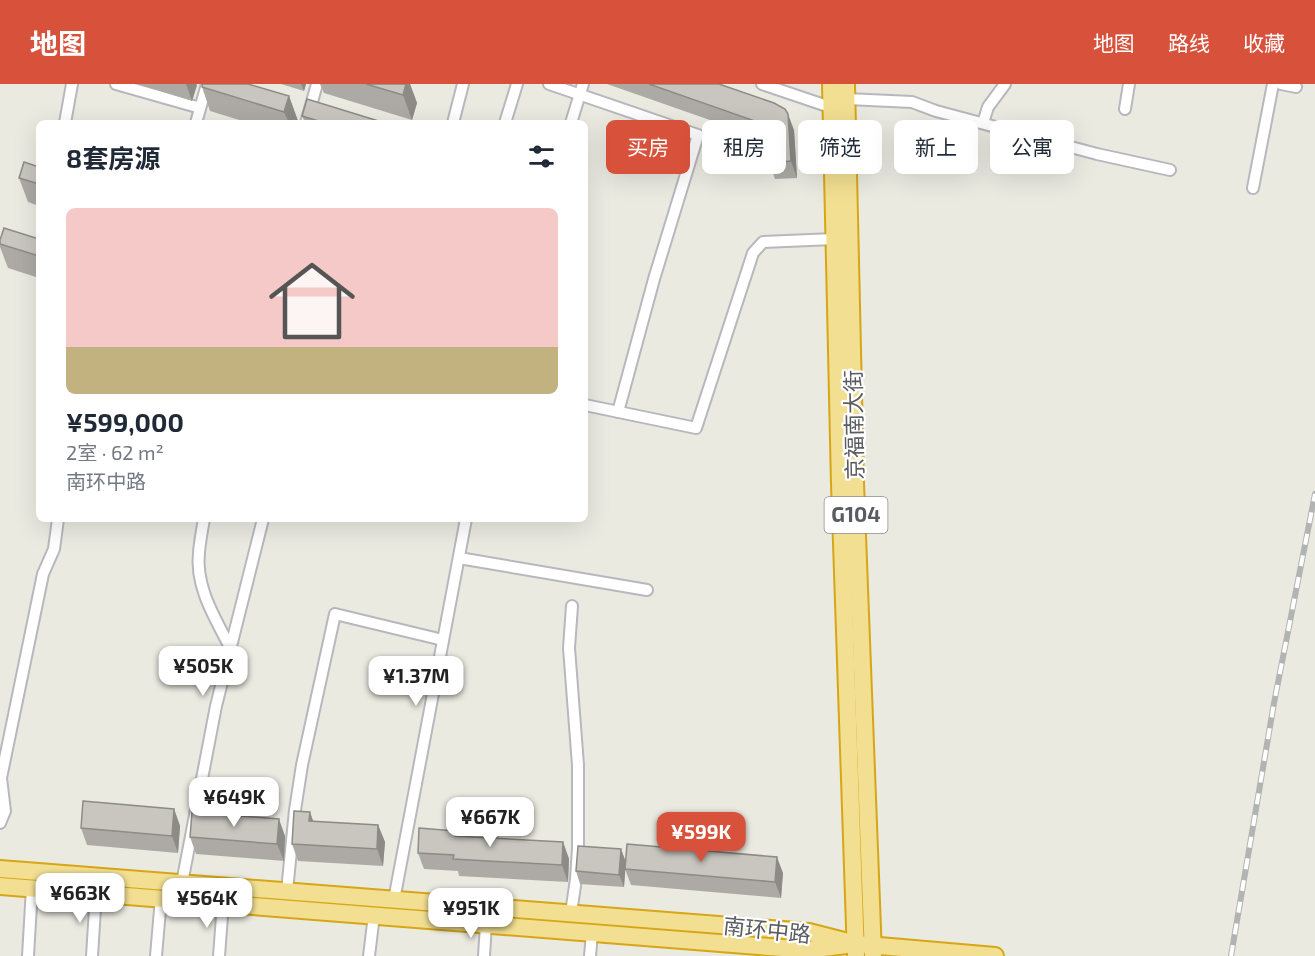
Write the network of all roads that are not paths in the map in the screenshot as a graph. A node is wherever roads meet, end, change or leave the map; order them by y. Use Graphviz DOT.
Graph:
graph roads {
  1 [pos="72,84"];
  2 [pos="116,84"];
  3 [pos="207,84"];
  4 [pos="317,84"];
  5 [pos="463,84"];
  6 [pos="517,84"];
  7 [pos="549,84"];
  8 [pos="762,84"];
  9 [pos="831,84"];
  10 [pos="1005,84"];
  11 [pos="1130,84"];
  12 [pos="1273,84"];
  13 [pos="1281,84"];
  14 [pos="1296,87"];
  15 [pos="581,89"];
  16 [pos="843,101"];
  17 [pos="197,107"];
  18 [pos="1125,109"];
  19 [pos="66,120"];
  20 [pos="197,120"];
  21 [pos="307,120"];
  22 [pos="454,120"];
  23 [pos="506,120"];
  24 [pos="572,120"];
  25 [pos="983,123"];
  26 [pos="1170,170"];
  27 [pos="1253,188"];
  28 [pos="834,239"];
  29 [pos="588,406"];
  30 [pos="618,412"];
  31 [pos="58,522"];
  32 [pos="203,522"];
  33 [pos="262,522"];
  34 [pos="465,522"];
  35 [pos="459,558"];
  36 [pos="646,590"];
  37 [pos="572,606"];
  38 [pos="443,640"];
  39 [pos="231,649"];
  40 [pos="0,823"];
  41 [pos="0,869"];
  42 [pos="182,883"];
  43 [pos="0,886"];
  44 [pos="32,888"];
  45 [pos="287,891"];
  46 [pos="96,893"];
  47 [pos="161,898"];
  48 [pos="394,900"];
  49 [pos="223,903"];
  50 [pos="571,913"];
  51 [pos="374,915"];
  52 [pos="486,924"];
  53 [pos="592,933"];
  54 [pos="864,950"];
  55 [pos="28,956"];
  56 [pos="92,956"];
  57 [pos="156,956"];
  58 [pos="219,956"];
  59 [pos="369,956"];
  60 [pos="484,956"];
  61 [pos="590,956"];
  62 [pos="995,956"];
  1 -- 19 [label="street"];
  2 -- 17 [label="street"];
  3 -- 20 [label="street"];
  4 -- 21 [label="street"];
  5 -- 22 [label="street"];
  6 -- 23 [label="street"];
  7 -- 15 [label="street"];
  8 -- 16 [label="street"];
  9 -- 16 [label="highway, 京福南大街 / G104"];
  10 -- 25 [label="street"];
  11 -- 18 [label="street"];
  12 -- 27 [label="street"];
  13 -- 14 [label="street"];
  15 -- 24 [label="street"];
  15 -- 30 [label="street"];
  16 -- 25 [label="street"];
  16 -- 28 [label="highway, 京福南大街 / G104"];
  16 -- 54 [label="highway, 京福南大街 / G104"];
  25 -- 26 [label="street"];
  28 -- 30 [label="street"];
  28 -- 54 [label="highway, 京福南大街 / G104"];
  29 -- 30 [label="street"];
  31 -- 40 [label="street"];
  32 -- 39 [label="street"];
  33 -- 39 [label="street"];
  34 -- 35 [label="street"];
  35 -- 36 [label="street"];
  35 -- 38 [label="street"];
  37 -- 50 [label="street"];
  38 -- 45 [label="street"];
  38 -- 48 [label="street"];
  39 -- 42 [label="street"];
  41 -- 42 [label="highway, 南环中路"];
  42 -- 45 [label="highway, 南环中路"];
  43 -- 44 [label="highway, 南环中路"];
  44 -- 46 [label="highway, 南环中路"];
  44 -- 55 [label="street"];
  45 -- 48 [label="highway, 南环中路"];
  46 -- 47 [label="highway, 南环中路"];
  46 -- 56 [label="street"];
  47 -- 49 [label="highway, 南环中路"];
  47 -- 57 [label="street"];
  48 -- 50 [label="highway, 南环中路"];
  49 -- 51 [label="highway, 南环中路"];
  49 -- 58 [label="street"];
  50 -- 54 [label="highway, 南环中路"];
  51 -- 52 [label="highway, 南环中路"];
  51 -- 59 [label="street"];
  52 -- 53 [label="highway, 南环中路"];
  52 -- 60 [label="street"];
  53 -- 54 [label="highway, 南环中路"];
  53 -- 61 [label="street"];
  54 -- 62 [label="highway"];
}
